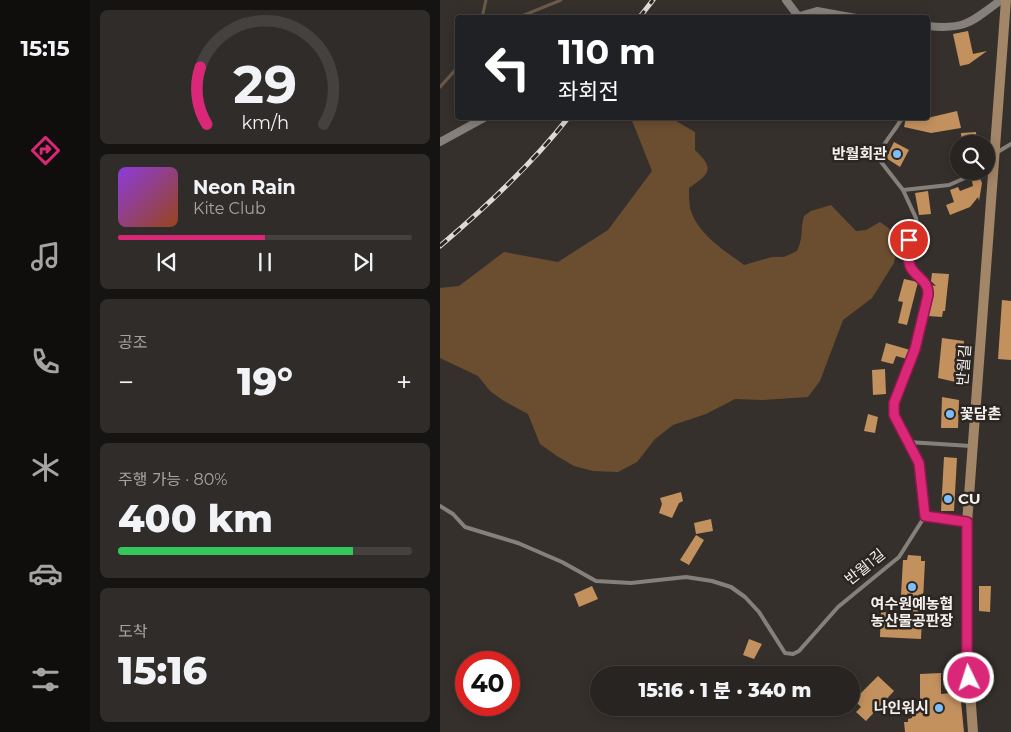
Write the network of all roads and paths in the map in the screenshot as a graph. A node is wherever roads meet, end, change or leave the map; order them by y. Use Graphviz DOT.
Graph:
graph roads {
  1 [pos="786,0"];
  2 [pos="1001,0"];
  3 [pos="1006,0"];
  4 [pos="795,15"];
  5 [pos="803,15"];
  6 [pos="839,15"];
  7 [pos="930,26"];
  8 [pos="480,120"];
  9 [pos="901,120"];
  10 [pos="994,135"];
  11 [pos="440,142"];
  12 [pos="1011,144"];
  13 [pos="995,159"];
  14 [pos="961,180"];
  15 [pos="991,180"];
  16 [pos="903,190"];
  17 [pos="908,442"];
  18 [pos="973,446"];
  19 [pos="440,506"];
  20 [pos="925,516"];
  21 [pos="967,522"];
  22 [pos="973,732"];
  1 -- 4 [label="street"];
  2 -- 7 [label="street"];
  3 -- 10 [label="street, 반월길"];
  5 -- 6 [label="street"];
  8 -- 11 [label="street"];
  9 -- 16 [label="lane"];
  12 -- 13 [label="lane"];
  14 -- 16 [label="lane"];
  15 -- 18 [label="street, 반월길"];
  16 -- 17 [label="lane"];
  17 -- 18 [label="lane"];
  17 -- 20 [label="lane"];
  18 -- 21 [label="street, 반월길"];
  19 -- 20 [label="lane, 반월1길"];
  20 -- 21 [label="lane"];
  21 -- 22 [label="street, 반월길"];
}
